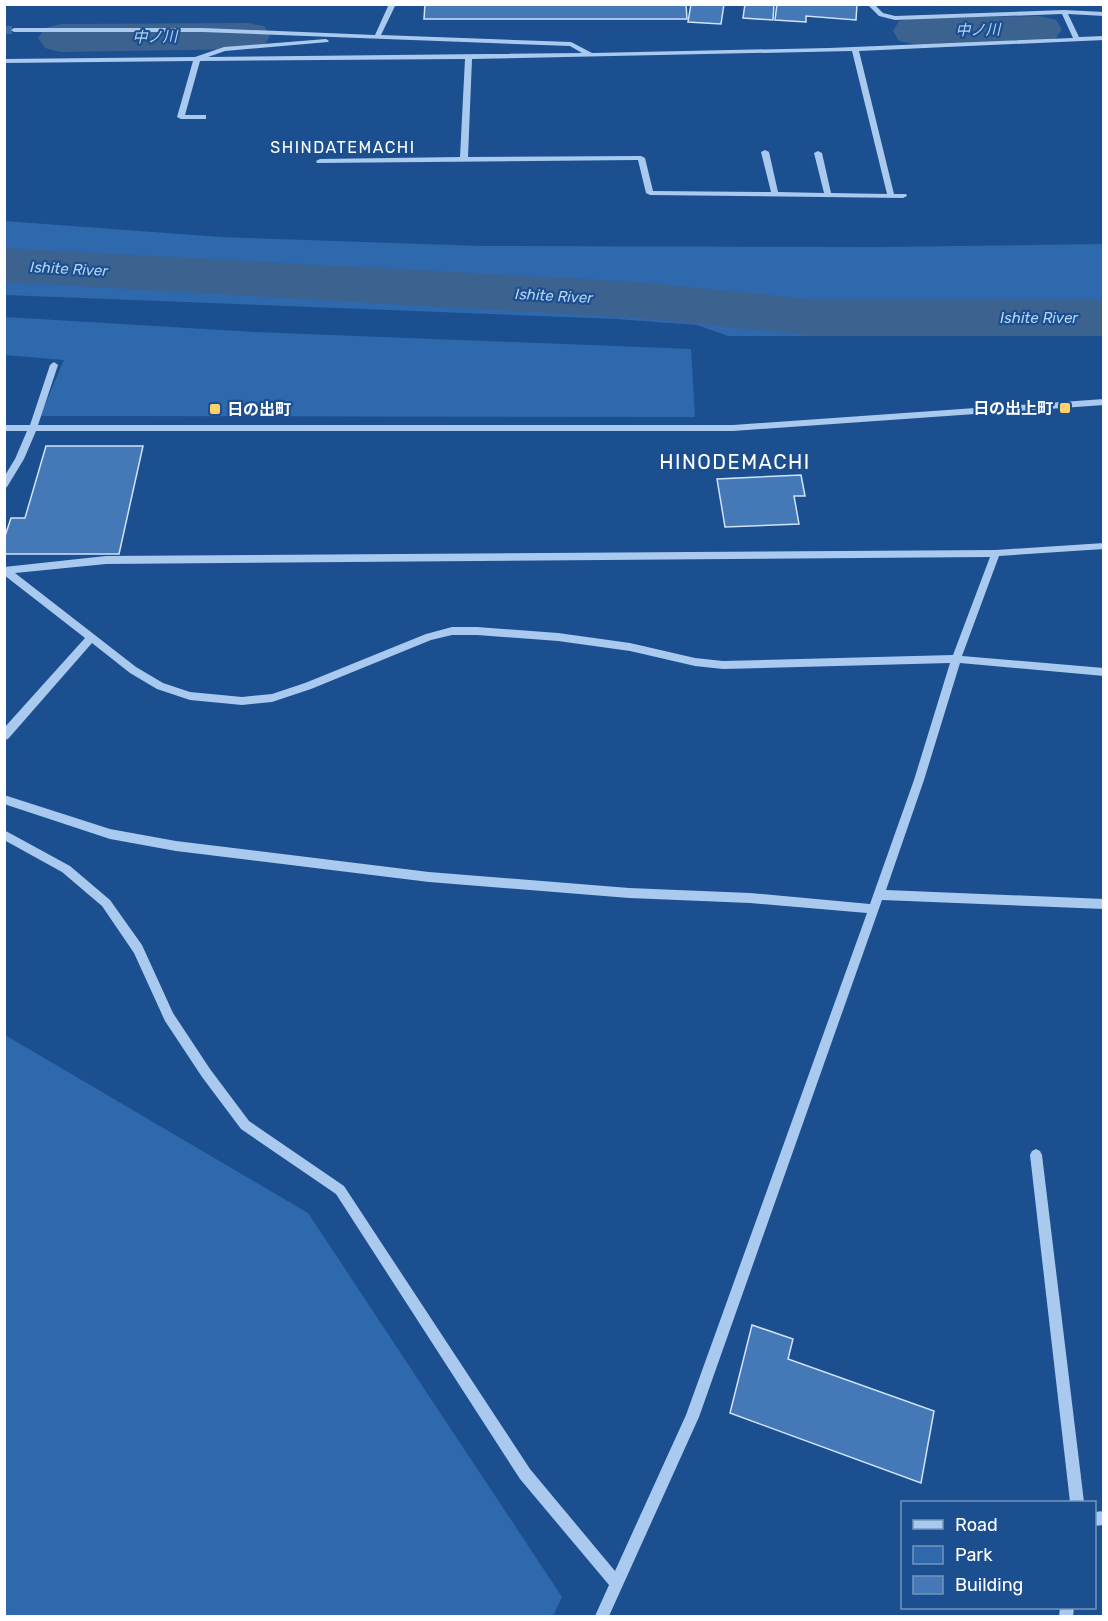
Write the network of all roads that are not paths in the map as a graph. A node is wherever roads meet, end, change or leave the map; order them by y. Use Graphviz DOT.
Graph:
graph roads {
  1 [pos="393,4"];
  2 [pos="870,4"];
  3 [pos="1064,12"];
  4 [pos="1104,14"];
  5 [pos="14,30"];
  6 [pos="377,37"];
  7 [pos="1104,38"];
  8 [pos="1077,39"];
  9 [pos="855,50"];
  10 [pos="591,55"];
  11 [pos="469,57"];
  12 [pos="197,59"];
  13 [pos="4,61"];
  14 [pos="203,117"];
  15 [pos="765,152"];
  16 [pos="818,153"];
  17 [pos="464,159"];
  18 [pos="320,161"];
  19 [pos="775,195"];
  20 [pos="828,195"];
  21 [pos="891,196"];
  22 [pos="903,196"];
  23 [pos="54,365"];
  24 [pos="1104,402"];
  25 [pos="4,428"];
  26 [pos="32,428"];
  27 [pos="4,485"];
  28 [pos="1104,546"];
  29 [pos="996,553"];
  30 [pos="5,571"];
  31 [pos="91,637"];
  32 [pos="956,659"];
  33 [pos="1104,672"];
  34 [pos="4,736"];
  35 [pos="4,799"];
  36 [pos="4,834"];
  37 [pos="879,895"];
  38 [pos="1104,904"];
  39 [pos="874,909"];
  40 [pos="1036,1155"];
  41 [pos="1077,1501"];
  42 [pos="617,1584"];
  43 [pos="602,1617"];
  1 -- 6 [label="street"];
  2 -- 3 [label="street"];
  3 -- 4 [label="street"];
  3 -- 8 [label="street"];
  5 -- 6 [label="street"];
  6 -- 10 [label="street"];
  6 -- 12 [label="street"];
  7 -- 8 [label="street"];
  8 -- 9 [label="street"];
  9 -- 10 [label="street"];
  9 -- 21 [label="street"];
  10 -- 11 [label="street"];
  11 -- 12 [label="street"];
  11 -- 17 [label="street"];
  12 -- 13 [label="street"];
  12 -- 14 [label="street"];
  15 -- 19 [label="street"];
  16 -- 20 [label="street"];
  17 -- 18 [label="street"];
  17 -- 19 [label="street"];
  19 -- 20 [label="street"];
  20 -- 21 [label="street"];
  21 -- 22 [label="street"];
  23 -- 26 [label="street"];
  24 -- 26 [label="street"];
  25 -- 26 [label="street"];
  26 -- 27 [label="street"];
  28 -- 29 [label="street"];
  29 -- 30 [label="street"];
  29 -- 32 [label="street"];
  30 -- 31 [label="street"];
  31 -- 32 [label="street"];
  31 -- 34 [label="street"];
  32 -- 33 [label="street"];
  32 -- 37 [label="street"];
  35 -- 39 [label="street"];
  36 -- 42 [label="street"];
  37 -- 38 [label="street"];
  37 -- 39 [label="street"];
  39 -- 42 [label="street"];
  40 -- 41 [label="street"];
  42 -- 43 [label="street"];
}
